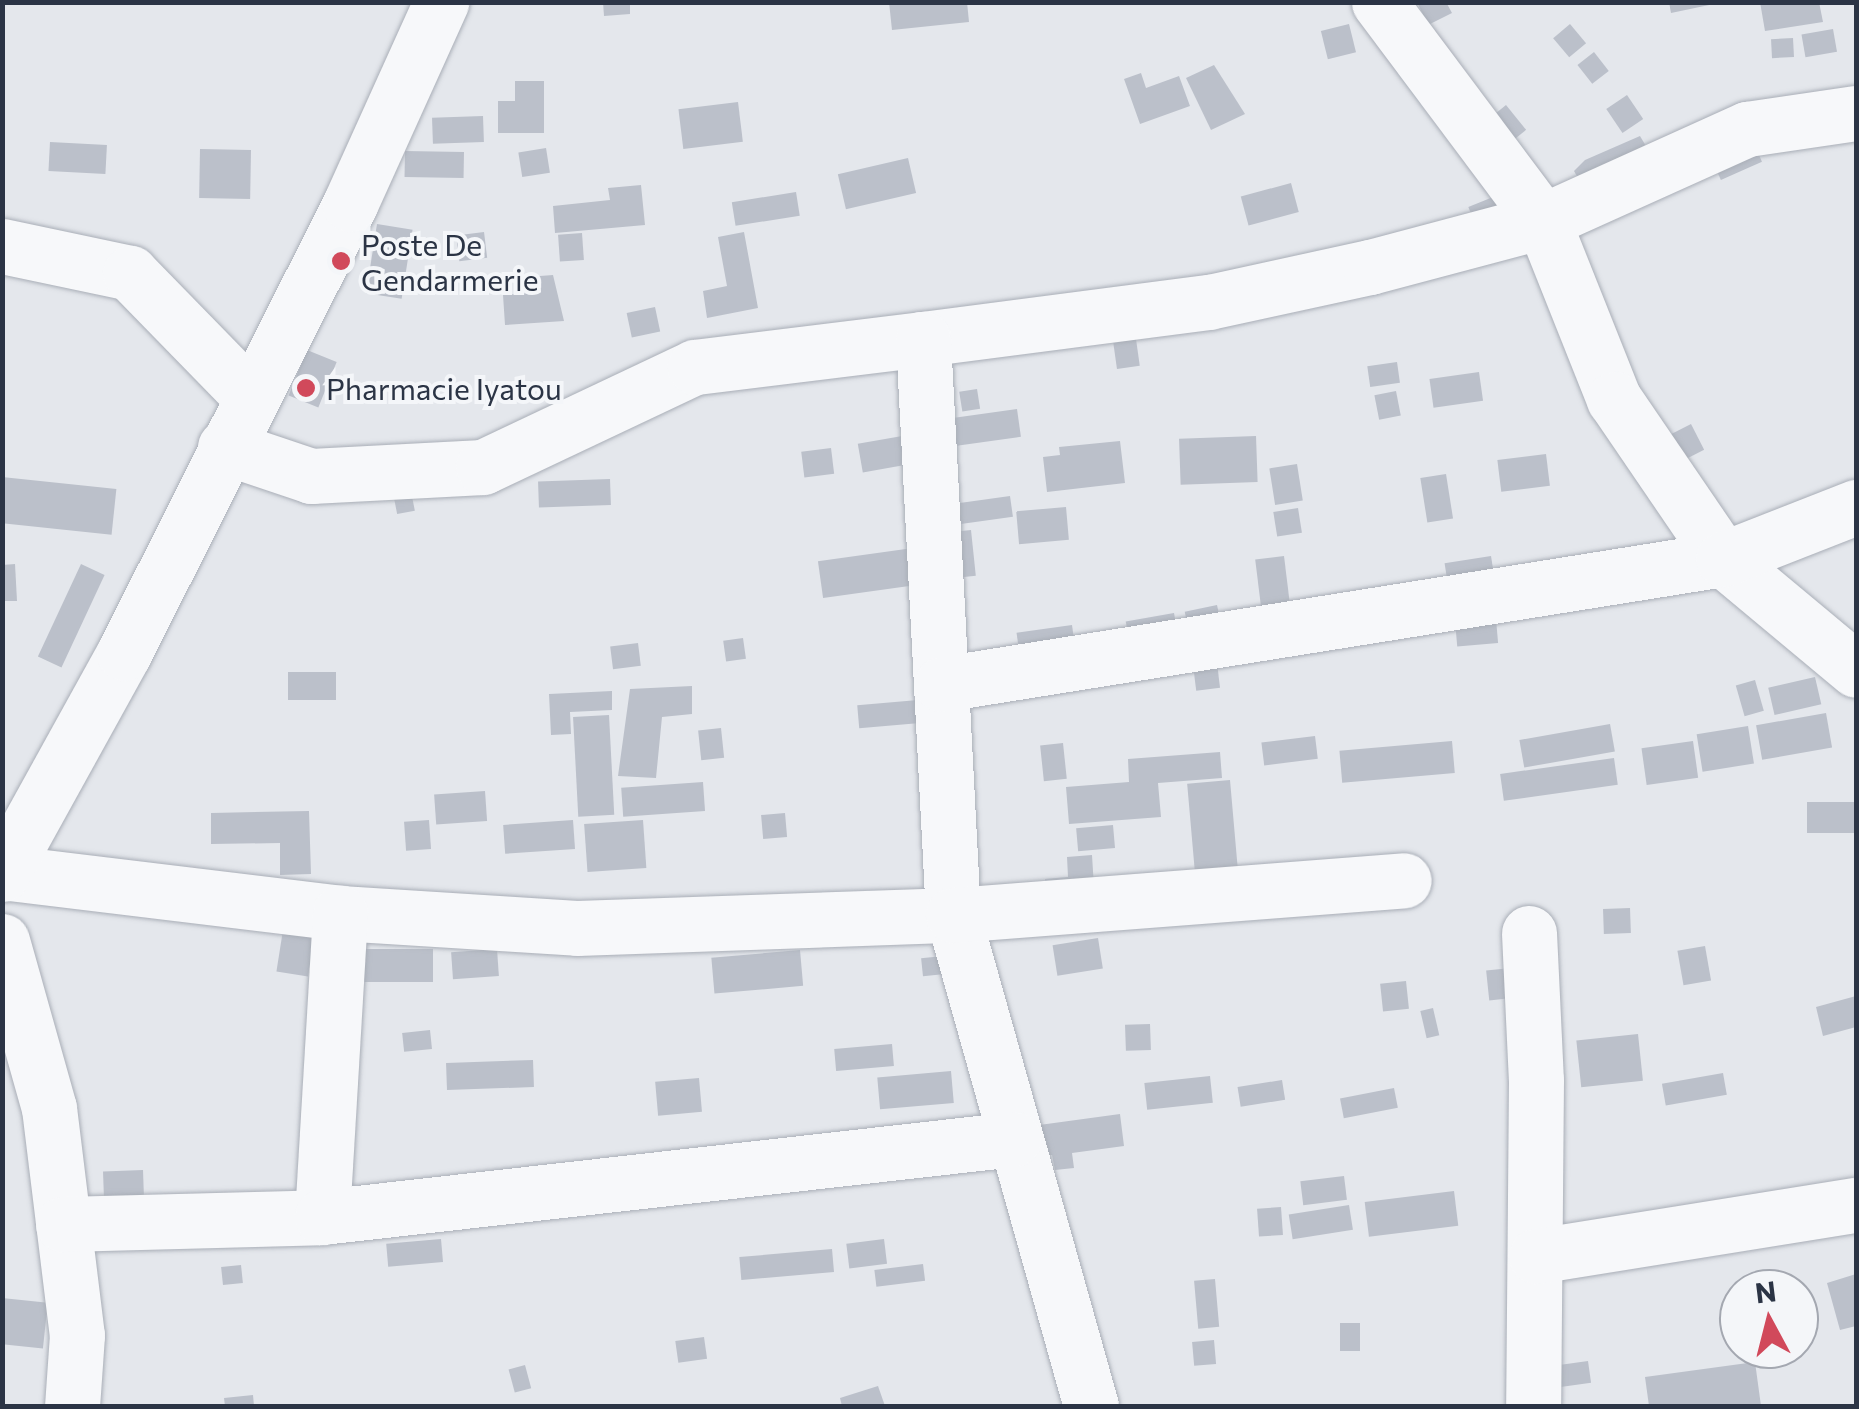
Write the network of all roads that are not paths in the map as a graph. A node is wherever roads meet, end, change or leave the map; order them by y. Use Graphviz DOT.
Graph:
graph roads {
  1 [pos="441,2"];
  2 [pos="1379,2"];
  3 [pos="1856,113"];
  4 [pos="1543,222"];
  5 [pos="2,246"];
  6 [pos="923,339"];
  7 [pos="250,397"];
  8 [pos="225,447"];
  9 [pos="1856,507"];
  10 [pos="1724,559"];
  11 [pos="1856,670"];
  12 [pos="942,684"];
  13 [pos="3,873"];
  14 [pos="1404,880"];
  15 [pos="340,913"];
  16 [pos="953,915"];
  17 [pos="1529,933"];
  18 [pos="2,941"];
  19 [pos="1014,1139"];
  20 [pos="1856,1205"];
  21 [pos="322,1217"];
  22 [pos="64,1224"];
  23 [pos="1536,1256"];
  24 [pos="72,1406"];
  25 [pos="1091,1406"];
  26 [pos="1533,1406"];
  1 -- 7 [label="street"];
  2 -- 4 [label="street"];
  3 -- 4 [label="street"];
  4 -- 6 [label="street"];
  4 -- 10 [label="street"];
  5 -- 7 [label="street"];
  6 -- 8 [label="street"];
  6 -- 12 [label="street"];
  7 -- 8 [label="street"];
  8 -- 13 [label="street"];
  9 -- 10 [label="street"];
  10 -- 11 [label="street"];
  10 -- 12 [label="street"];
  12 -- 16 [label="street"];
  13 -- 15 [label="street"];
  14 -- 16 [label="street"];
  15 -- 16 [label="street"];
  15 -- 21 [label="street"];
  16 -- 19 [label="street"];
  17 -- 23 [label="street"];
  18 -- 22 [label="street"];
  19 -- 21 [label="street"];
  19 -- 25 [label="street"];
  20 -- 23 [label="street"];
  21 -- 22 [label="street"];
  22 -- 24 [label="street"];
  23 -- 26 [label="street"];
}
